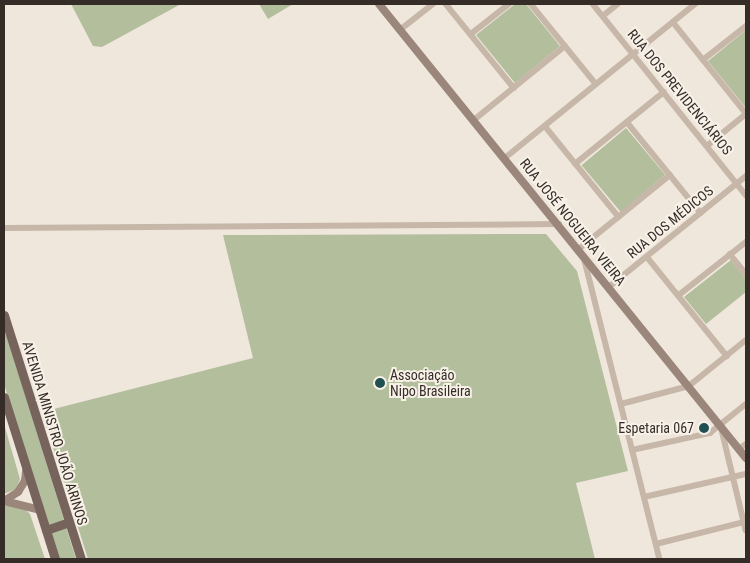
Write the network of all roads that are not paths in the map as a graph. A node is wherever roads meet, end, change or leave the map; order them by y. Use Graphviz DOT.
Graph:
graph roads {
  1 [pos="379,4"];
  2 [pos="433,4"];
  3 [pos="446,4"];
  4 [pos="509,4"];
  5 [pos="531,4"];
  6 [pos="593,4"];
  7 [pos="618,4"];
  8 [pos="695,4"];
  9 [pos="603,16"];
  10 [pos="673,22"];
  11 [pos="746,26"];
  12 [pos="400,30"];
  13 [pos="471,34"];
  14 [pos="565,46"];
  15 [pos="633,54"];
  16 [pos="704,60"];
  17 [pos="596,84"];
  18 [pos="514,88"];
  19 [pos="664,92"];
  20 [pos="746,113"];
  21 [pos="474,120"];
  22 [pos="627,122"];
  23 [pos="545,126"];
  24 [pos="707,146"];
  25 [pos="505,158"];
  26 [pos="575,164"];
  27 [pos="670,176"];
  28 [pos="746,176"];
  29 [pos="737,184"];
  30 [pos="746,195"];
  31 [pos="701,213"];
  32 [pos="619,217"];
  33 [pos="559,224"];
  34 [pos="4,228"];
  35 [pos="746,242"];
  36 [pos="581,252"];
  37 [pos="730,254"];
  38 [pos="648,258"];
  39 [pos="746,274"];
  40 [pos="609,287"];
  41 [pos="679,295"];
  42 [pos="4,315"];
  43 [pos="746,340"];
  44 [pos="727,356"];
  45 [pos="689,386"];
  46 [pos="4,397"];
  47 [pos="621,404"];
  48 [pos="746,404"];
  49 [pos="721,425"];
  50 [pos="746,444"];
  51 [pos="739,449"];
  52 [pos="632,450"];
  53 [pos="746,458"];
  54 [pos="27,469"];
  55 [pos="746,474"];
  56 [pos="734,477"];
  57 [pos="644,497"];
  58 [pos="4,501"];
  59 [pos="40,510"];
  60 [pos="69,522"];
  61 [pos="744,522"];
  62 [pos="46,530"];
  63 [pos="746,530"];
  64 [pos="656,544"];
  65 [pos="55,559"];
  66 [pos="80,559"];
  67 [pos="660,559"];
  1 -- 12 [label="street, RUA JOSÉ NOGUEIRA VIEIRA"];
  2 -- 12 [label="street"];
  3 -- 13 [label="street"];
  4 -- 13 [label="street"];
  5 -- 14 [label="street"];
  6 -- 9 [label="street, RUA DOS PREVIDENCIÁRIOS"];
  7 -- 9 [label="street"];
  8 -- 10 [label="street"];
  9 -- 15 [label="street, RUA DOS PREVIDENCIÁRIOS"];
  10 -- 15 [label="street"];
  10 -- 16 [label="street"];
  11 -- 16 [label="street"];
  12 -- 21 [label="street, RUA JOSÉ NOGUEIRA VIEIRA"];
  13 -- 18 [label="street"];
  14 -- 17 [label="street"];
  14 -- 18 [label="street"];
  15 -- 17 [label="street"];
  15 -- 19 [label="street, RUA DOS PREVIDENCIÁRIOS"];
  16 -- 20 [label="street"];
  17 -- 23 [label="street"];
  18 -- 21 [label="street"];
  19 -- 22 [label="street"];
  19 -- 24 [label="street, RUA DOS PREVIDENCIÁRIOS"];
  20 -- 24 [label="street"];
  21 -- 25 [label="street, RUA JOSÉ NOGUEIRA VIEIRA"];
  22 -- 26 [label="street"];
  22 -- 27 [label="street"];
  23 -- 25 [label="street"];
  23 -- 26 [label="street"];
  24 -- 29 [label="street, RUA DOS PREVIDENCIÁRIOS"];
  25 -- 33 [label="street, RUA JOSÉ NOGUEIRA VIEIRA"];
  26 -- 32 [label="street"];
  27 -- 31 [label="street"];
  27 -- 32 [label="street"];
  28 -- 29 [label="street, RUA DOS MÉDICOS"];
  29 -- 30 [label="street, RUA DOS PREVIDENCIÁRIOS"];
  29 -- 31 [label="street, RUA DOS MÉDICOS"];
  31 -- 38 [label="street, RUA DOS MÉDICOS"];
  32 -- 36 [label="street"];
  33 -- 34 [label="street"];
  33 -- 36 [label="street, RUA JOSÉ NOGUEIRA VIEIRA"];
  35 -- 37 [label="street"];
  36 -- 40 [label="street, RUA JOSÉ NOGUEIRA VIEIRA"];
  36 -- 47 [label="street"];
  37 -- 39 [label="street"];
  37 -- 41 [label="street"];
  38 -- 40 [label="street, RUA DOS MÉDICOS"];
  38 -- 41 [label="street"];
  40 -- 45 [label="street, RUA JOSÉ NOGUEIRA VIEIRA"];
  41 -- 44 [label="street"];
  42 -- 60 [label="main road, AVENIDA MINISTRO JOÃO ARINOS"];
  43 -- 44 [label="street"];
  44 -- 45 [label="street"];
  45 -- 47 [label="street"];
  45 -- 49 [label="street, RUA JOSÉ NOGUEIRA VIEIRA"];
  46 -- 54 [label="main road"];
  47 -- 52 [label="street"];
  48 -- 49 [label="street"];
  49 -- 51 [label="street, RUA JOSÉ NOGUEIRA VIEIRA"];
  49 -- 52 [label="street"];
  49 -- 56 [label="street"];
  50 -- 51 [label="street"];
  51 -- 53 [label="street, RUA JOSÉ NOGUEIRA VIEIRA"];
  52 -- 57 [label="street"];
  54 -- 58 [label="street"];
  54 -- 59 [label="main road"];
  55 -- 56 [label="street"];
  56 -- 57 [label="street"];
  56 -- 61 [label="street"];
  57 -- 64 [label="street"];
  58 -- 59 [label="street"];
  59 -- 62 [label="main road"];
  60 -- 62 [label="main road"];
  60 -- 66 [label="main road, AVENIDA MINISTRO JOÃO ARINOS"];
  61 -- 63 [label="street"];
  61 -- 64 [label="street"];
  62 -- 65 [label="main road"];
  64 -- 67 [label="street"];
}
